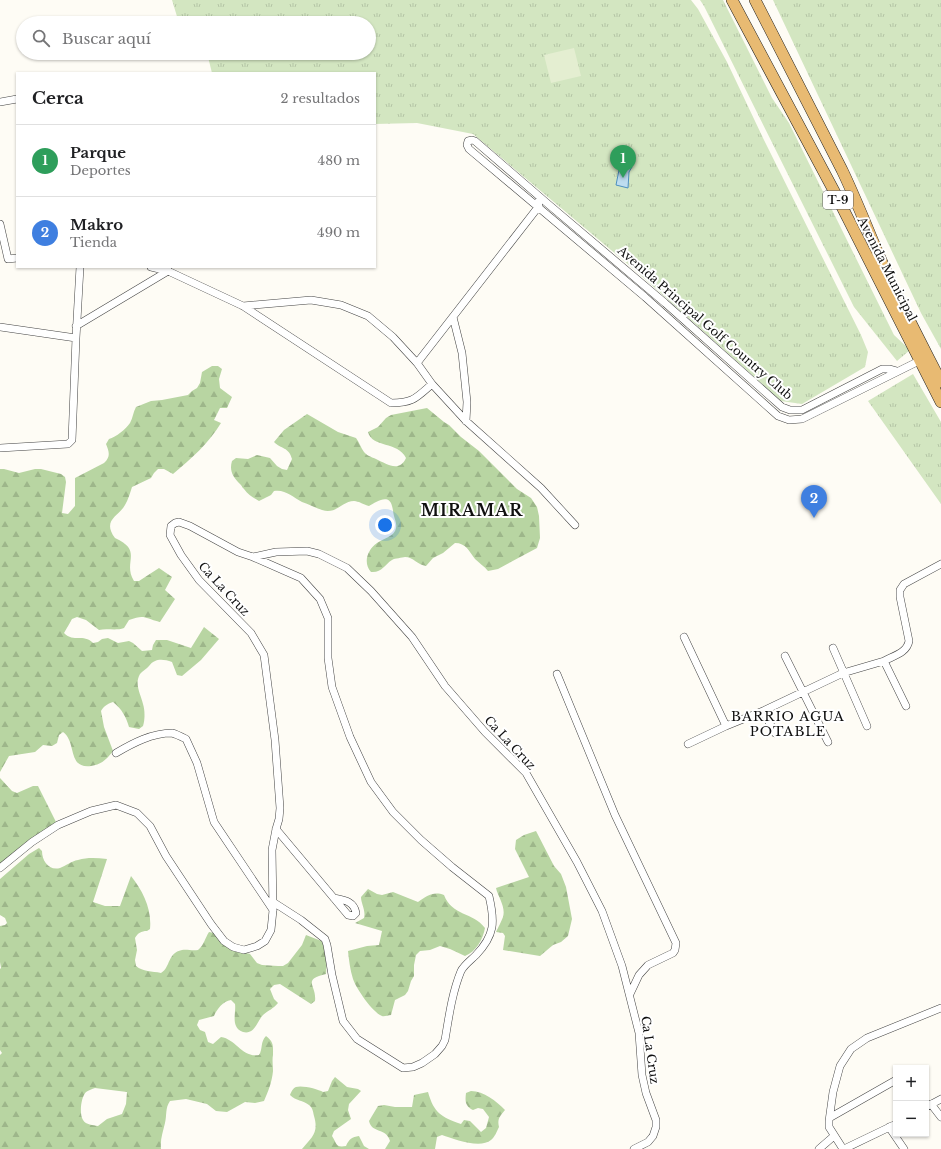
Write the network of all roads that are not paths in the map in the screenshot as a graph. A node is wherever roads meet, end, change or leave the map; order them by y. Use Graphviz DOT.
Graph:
graph roads {
  1 [pos="732,0"];
  2 [pos="755,0"];
  3 [pos="16,99"];
  4 [pos="0,102"];
  5 [pos="536,193"];
  6 [pos="539,206"];
  7 [pos="0,224"];
  8 [pos="16,258"];
  9 [pos="8,259"];
  10 [pos="0,262"];
  11 [pos="80,268"];
  12 [pos="167,269"];
  13 [pos="243,306"];
  14 [pos="453,317"];
  15 [pos="76,326"];
  16 [pos="0,327"];
  17 [pos="76,338"];
  18 [pos="919,360"];
  19 [pos="417,363"];
  20 [pos="897,371"];
  21 [pos="941,382"];
  22 [pos="432,384"];
  23 [pos="941,402"];
  24 [pos="466,421"];
  25 [pos="0,448"];
  26 [pos="575,525"];
  27 [pos="253,557"];
  28 [pos="941,564"];
  29 [pos="684,637"];
  30 [pos="832,648"];
  31 [pos="785,656"];
  32 [pos="884,661"];
  33 [pos="843,673"];
  34 [pos="557,674"];
  35 [pos="803,691"];
  36 [pos="906,706"];
  37 [pos="763,711"];
  38 [pos="726,726"];
  39 [pos="867,726"];
  40 [pos="775,733"];
  41 [pos="828,742"];
  42 [pos="688,744"];
  43 [pos="116,753"];
  44 [pos="276,829"];
  45 [pos="0,868"];
  46 [pos="334,898"];
  47 [pos="273,902"];
  48 [pos="274,910"];
  49 [pos="630,994"];
  50 [pos="941,1008"];
  51 [pos="893,1082"];
  52 [pos="941,1099"];
  53 [pos="929,1106"];
  54 [pos="831,1117"];
  55 [pos="941,1117"];
  56 [pos="893,1125"];
  57 [pos="834,1136"];
  58 [pos="898,1137"];
  59 [pos="634,1149"];
  60 [pos="819,1149"];
  61 [pos="844,1149"];
  62 [pos="904,1149"];
  1 -- 18 [label="highway, Avenida Municipal / T-9"];
  2 -- 21 [label="highway, Avenida Municipal / T-9"];
  3 -- 4 [label="street"];
  5 -- 6 [label="street"];
  5 -- 6 [label="street, Avenida Principal Golf Country Club"];
  5 -- 20 [label="street, Avenida Principal Golf Country Club"];
  6 -- 14 [label="street"];
  6 -- 20 [label="street, Avenida Principal Golf Country Club"];
  7 -- 9 [label="street"];
  8 -- 9 [label="street"];
  9 -- 10 [label="street"];
  11 -- 15 [label="street"];
  12 -- 13 [label="street"];
  12 -- 15 [label="street"];
  13 -- 19 [label="street"];
  13 -- 22 [label="street"];
  14 -- 19 [label="street"];
  14 -- 24 [label="street"];
  15 -- 17 [label="street"];
  16 -- 17 [label="street"];
  17 -- 25 [label="street"];
  18 -- 20 [label="street"];
  18 -- 23 [label="highway, Avenida Municipal / T-9"];
  19 -- 22 [label="street"];
  22 -- 24 [label="street"];
  24 -- 26 [label="street"];
  27 -- 44 [label="street, Ca La Cruz"];
  27 -- 47 [label="street"];
  27 -- 49 [label="street, Ca La Cruz"];
  28 -- 32 [label="street"];
  29 -- 38 [label="street"];
  30 -- 33 [label="street"];
  31 -- 35 [label="street"];
  32 -- 33 [label="street"];
  32 -- 36 [label="street"];
  33 -- 35 [label="street"];
  33 -- 39 [label="street"];
  34 -- 49 [label="street"];
  35 -- 37 [label="street"];
  35 -- 41 [label="street"];
  37 -- 38 [label="street"];
  37 -- 40 [label="street"];
  38 -- 42 [label="street"];
  43 -- 48 [label="street"];
  44 -- 46 [label="street"];
  44 -- 47 [label="street, Ca La Cruz"];
  45 -- 48 [label="street, Ca La Cruz"];
  47 -- 48 [label="street, Ca La Cruz"];
  49 -- 59 [label="street, Ca La Cruz"];
  50 -- 54 [label="street"];
  51 -- 54 [label="street"];
  52 -- 53 [label="street"];
  53 -- 55 [label="street"];
  54 -- 57 [label="street"];
  56 -- 61 [label="street"];
  57 -- 60 [label="street"];
  57 -- 61 [label="street"];
  58 -- 62 [label="street"];
}
